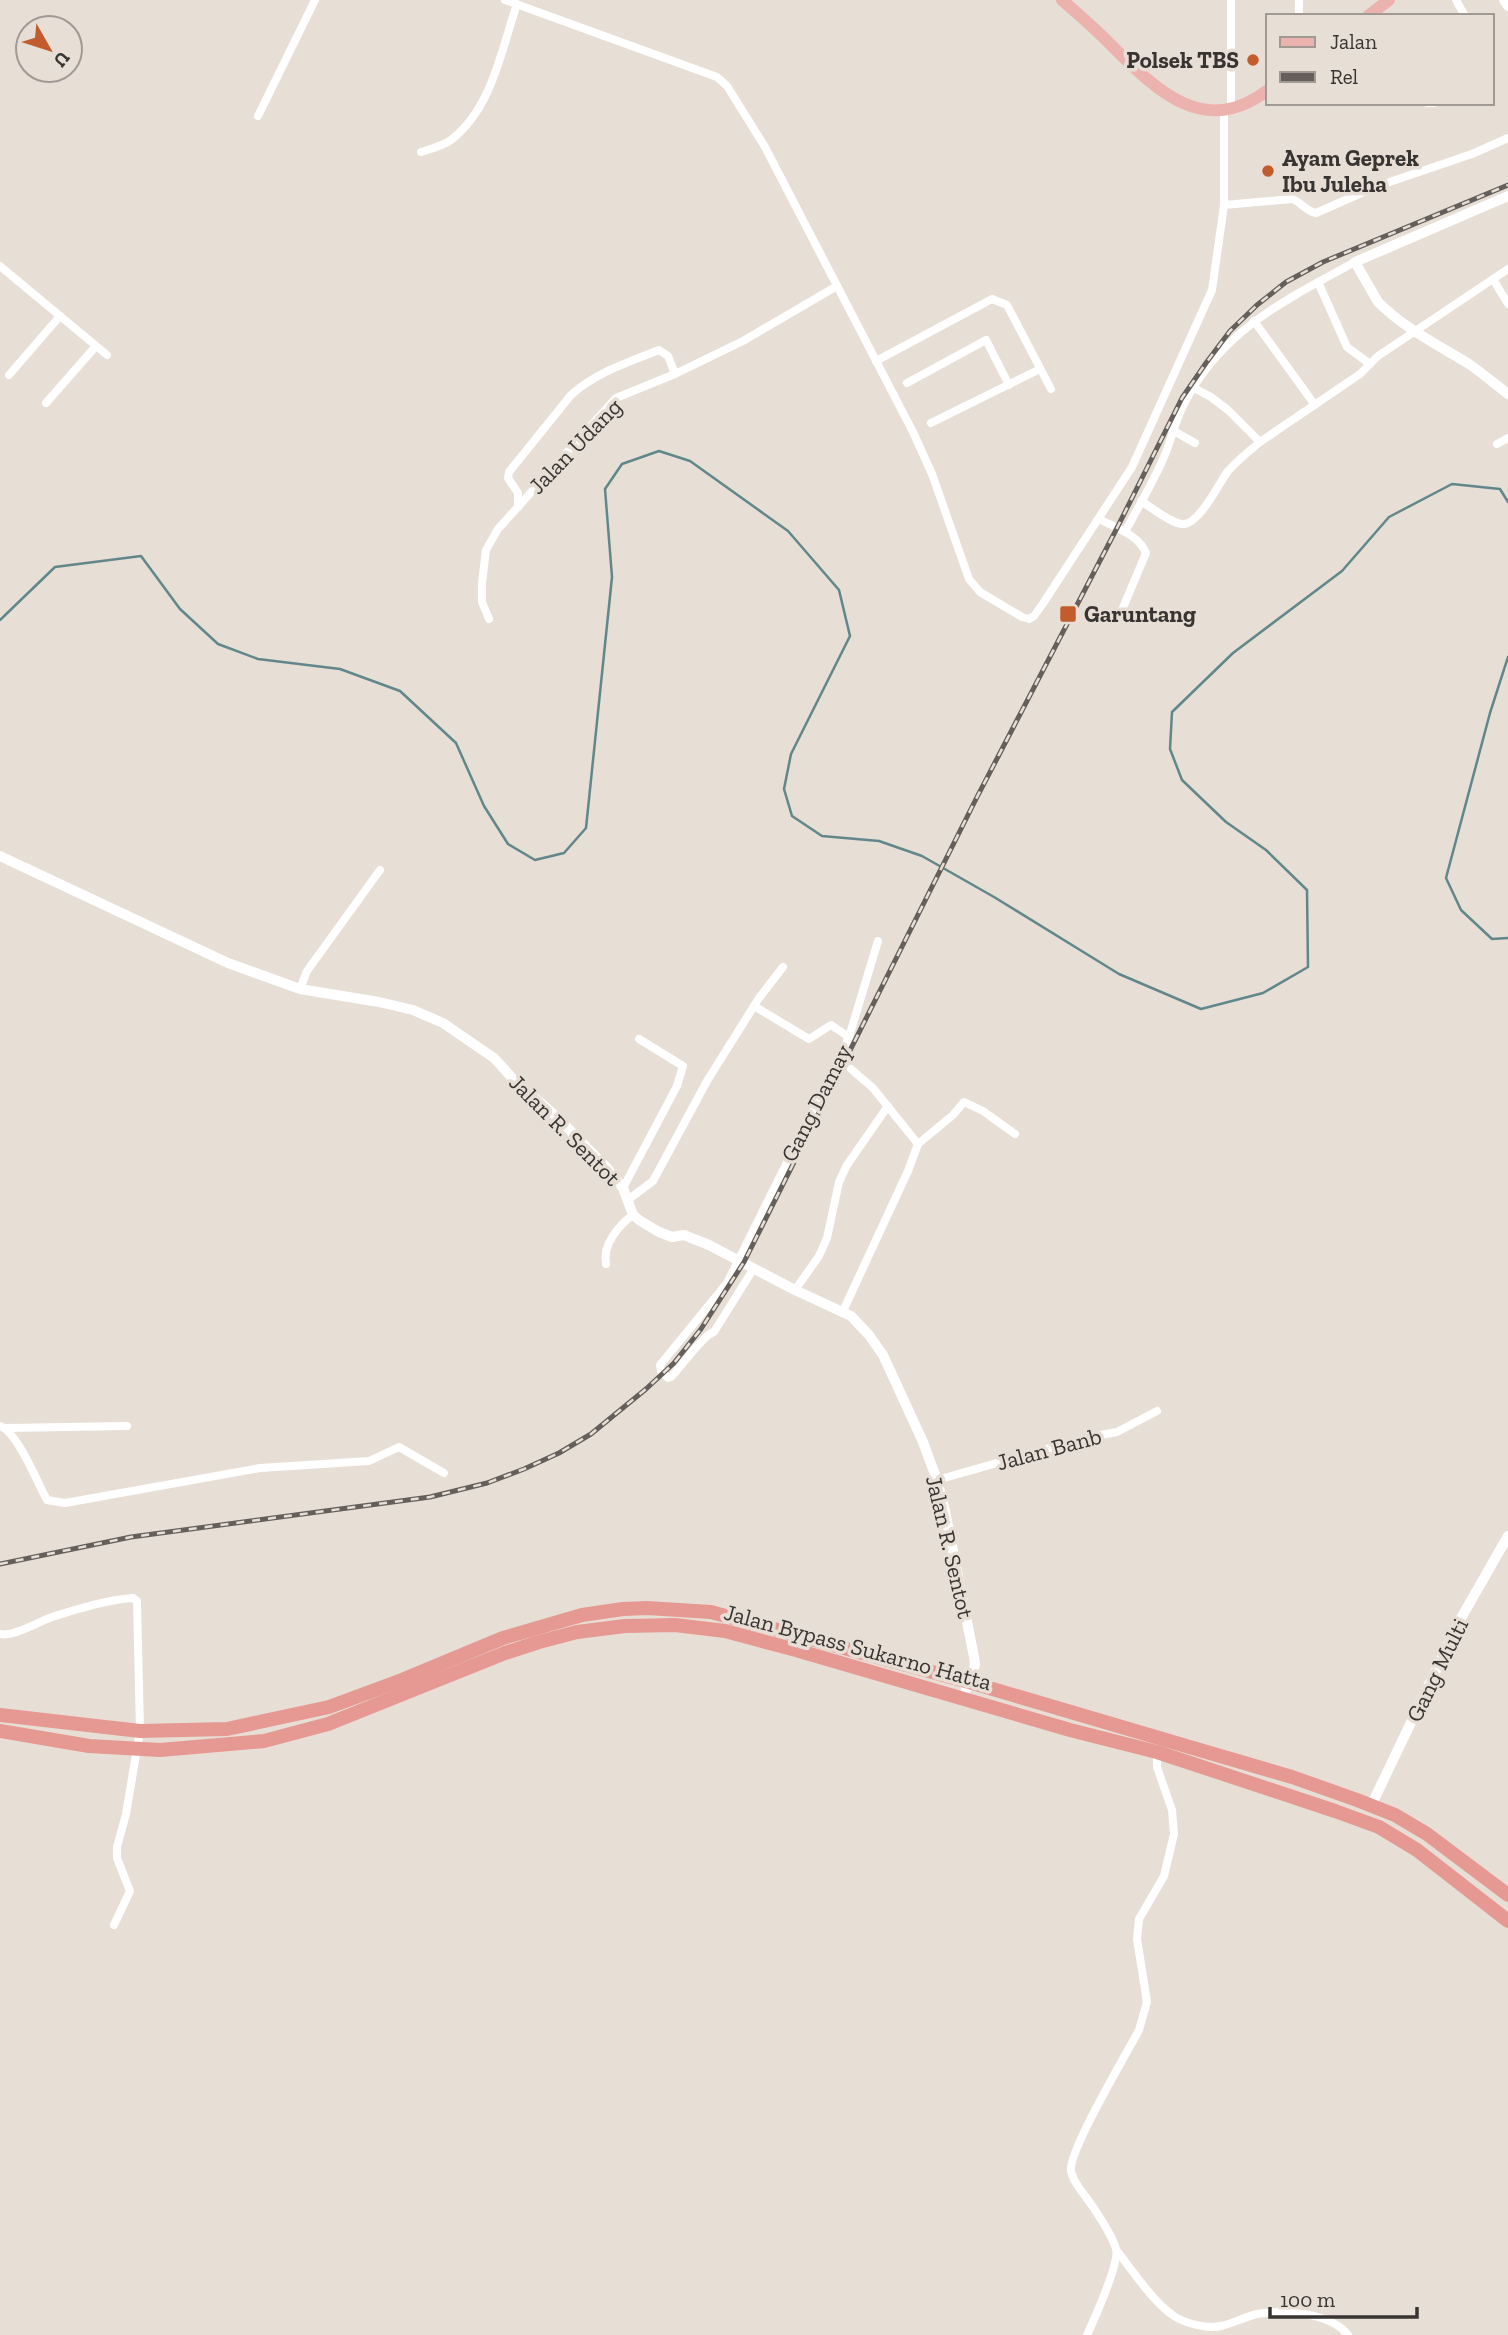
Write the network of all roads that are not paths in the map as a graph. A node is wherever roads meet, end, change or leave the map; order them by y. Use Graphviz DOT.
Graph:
graph roads {
  1 [pos="315,0"];
  2 [pos="505,0"];
  3 [pos="1062,0"];
  4 [pos="1231,0"];
  5 [pos="1389,0"];
  6 [pos="1504,0"];
  7 [pos="517,4"];
  8 [pos="1508,6"];
  9 [pos="1370,14"];
  10 [pos="1266,91"];
  11 [pos="1228,109"];
  12 [pos="258,116"];
  13 [pos="1508,138"];
  14 [pos="421,152"];
  15 [pos="1508,196"];
  16 [pos="1224,205"];
  17 [pos="1355,262"];
  18 [pos="0,266"];
  19 [pos="1508,269"];
  20 [pos="1493,279"];
  21 [pos="1318,282"];
  22 [pos="837,286"];
  23 [pos="1508,304"];
  24 [pos="60,316"];
  25 [pos="1254,321"];
  26 [pos="1415,332"];
  27 [pos="96,346"];
  28 [pos="107,355"];
  29 [pos="876,361"];
  30 [pos="1370,364"];
  31 [pos="1040,369"];
  32 [pos="675,374"];
  33 [pos="9,375"];
  34 [pos="907,383"];
  35 [pos="1009,385"];
  36 [pos="1194,388"];
  37 [pos="1051,389"];
  38 [pos="1508,394"];
  39 [pos="46,403"];
  40 [pos="1315,405"];
  41 [pos="931,423"];
  42 [pos="1172,430"];
  43 [pos="1508,438"];
  44 [pos="1260,442"];
  45 [pos="1195,443"];
  46 [pos="1497,444"];
  47 [pos="1142,501"];
  48 [pos="518,507"];
  49 [pos="1099,519"];
  50 [pos="1125,533"];
  51 [pos="1122,610"];
  52 [pos="489,619"];
  53 [pos="0,856"];
  54 [pos="380,870"];
  55 [pos="878,941"];
  56 [pos="783,967"];
  57 [pos="300,989"];
  58 [pos="754,1006"];
  59 [pos="849,1037"];
  60 [pos="639,1039"];
  61 [pos="851,1069"];
  62 [pos="888,1106"];
  63 [pos="1016,1134"];
  64 [pos="918,1144"];
  65 [pos="623,1188"];
  66 [pos="629,1199"];
  67 [pos="634,1215"];
  68 [pos="738,1259"];
  69 [pos="606,1264"];
  70 [pos="754,1268"];
  71 [pos="795,1290"];
  72 [pos="843,1311"];
  73 [pos="1157,1411"];
  74 [pos="127,1426"];
  75 [pos="3,1427"];
  76 [pos="444,1474"];
  77 [pos="937,1479"];
  78 [pos="1508,1536"];
  79 [pos="0,1634"];
  80 [pos="970,1682"];
  81 [pos="963,1698"];
  82 [pos="0,1715"];
  83 [pos="0,1731"];
  84 [pos="140,1731"];
  85 [pos="138,1749"];
  86 [pos="1157,1752"];
  87 [pos="1371,1806"];
  88 [pos="1508,1895"];
  89 [pos="1508,1921"];
  90 [pos="114,1924"];
  91 [pos="1117,2251"];
  92 [pos="1341,2326"];
  93 [pos="1087,2335"];
  94 [pos="1333,2335"];
  95 [pos="1348,2335"];
  1 -- 12 [label="street"];
  2 -- 7 [label="street"];
  3 -- 11 [label="main road"];
  4 -- 11 [label="street"];
  5 -- 9 [label="main road"];
  6 -- 8 [label="street"];
  7 -- 14 [label="street"];
  7 -- 22 [label="street"];
  10 -- 11 [label="main road"];
  11 -- 16 [label="street"];
  13 -- 16 [label="street"];
  15 -- 17 [label="street"];
  16 -- 49 [label="street"];
  17 -- 21 [label="street"];
  17 -- 26 [label="street"];
  18 -- 24 [label="street"];
  19 -- 20 [label="street"];
  20 -- 23 [label="street"];
  20 -- 26 [label="street"];
  21 -- 25 [label="street"];
  21 -- 30 [label="street"];
  22 -- 29 [label="street"];
  22 -- 32 [label="street, Jalan Udang"];
  24 -- 27 [label="street"];
  24 -- 33 [label="street"];
  25 -- 36 [label="street"];
  25 -- 40 [label="street"];
  26 -- 30 [label="street"];
  26 -- 38 [label="street"];
  27 -- 28 [label="street"];
  27 -- 39 [label="street"];
  29 -- 31 [label="street"];
  29 -- 49 [label="street"];
  30 -- 40 [label="street"];
  31 -- 35 [label="street"];
  31 -- 37 [label="street"];
  32 -- 48 [label="street, Jalan Udang"];
  32 -- 48 [label="street, Jalan Udang"];
  34 -- 35 [label="street"];
  35 -- 41 [label="street"];
  36 -- 42 [label="street"];
  36 -- 44 [label="street"];
  40 -- 44 [label="street"];
  42 -- 45 [label="street"];
  42 -- 47 [label="street"];
  43 -- 46 [label="street"];
  44 -- 47 [label="street"];
  47 -- 50 [label="street"];
  48 -- 52 [label="street, Jalan Udang"];
  49 -- 50 [label="street"];
  50 -- 51 [label="street"];
  53 -- 57 [label="street, Jalan R. Sentot"];
  54 -- 57 [label="street"];
  55 -- 59 [label="street, Gang Damay"];
  56 -- 58 [label="street"];
  57 -- 65 [label="street, Jalan R. Sentot"];
  58 -- 59 [label="street"];
  58 -- 66 [label="street"];
  59 -- 68 [label="street, Gang Damay"];
  60 -- 65 [label="street"];
  61 -- 62 [label="street"];
  62 -- 64 [label="street"];
  62 -- 71 [label="street"];
  63 -- 64 [label="street"];
  64 -- 72 [label="street"];
  65 -- 66 [label="street, Jalan R. Sentot"];
  66 -- 67 [label="street, Jalan R. Sentot"];
  67 -- 68 [label="street, Jalan R. Sentot"];
  67 -- 69 [label="street"];
  68 -- 70 [label="street, Jalan R. Sentot"];
  68 -- 70 [label="street, Gang Damay"];
  70 -- 71 [label="street, Jalan R. Sentot"];
  71 -- 72 [label="street, Jalan R. Sentot"];
  72 -- 77 [label="street, Jalan R. Sentot"];
  73 -- 77 [label="street, Jalan Banb"];
  74 -- 75 [label="street"];
  75 -- 76 [label="street"];
  77 -- 80 [label="street, Jalan R. Sentot"];
  78 -- 87 [label="street, Gang Multi"];
  79 -- 84 [label="street"];
  80 -- 81 [label="street, Jalan R. Sentot"];
  80 -- 84 [label="highway, Jalan Bypass Sukarno Hatta"];
  80 -- 87 [label="highway, Jalan Bypass Sukarno Hatta"];
  81 -- 85 [label="highway, Jalan Bypass Sukarno Hatta"];
  81 -- 86 [label="highway, Jalan Bypass Sukarno Hatta"];
  82 -- 84 [label="highway, Jalan Bypass Sukarno Hatta"];
  83 -- 85 [label="highway, Jalan Bypass Sukarno Hatta"];
  84 -- 85 [label="street"];
  85 -- 90 [label="street"];
  86 -- 89 [label="highway, Jalan Bypass Sukarno Hatta"];
  86 -- 91 [label="street"];
  87 -- 88 [label="highway, Jalan Bypass Sukarno Hatta"];
  91 -- 92 [label="street"];
  91 -- 93 [label="street"];
  92 -- 94 [label="street"];
  92 -- 95 [label="street"];
}
